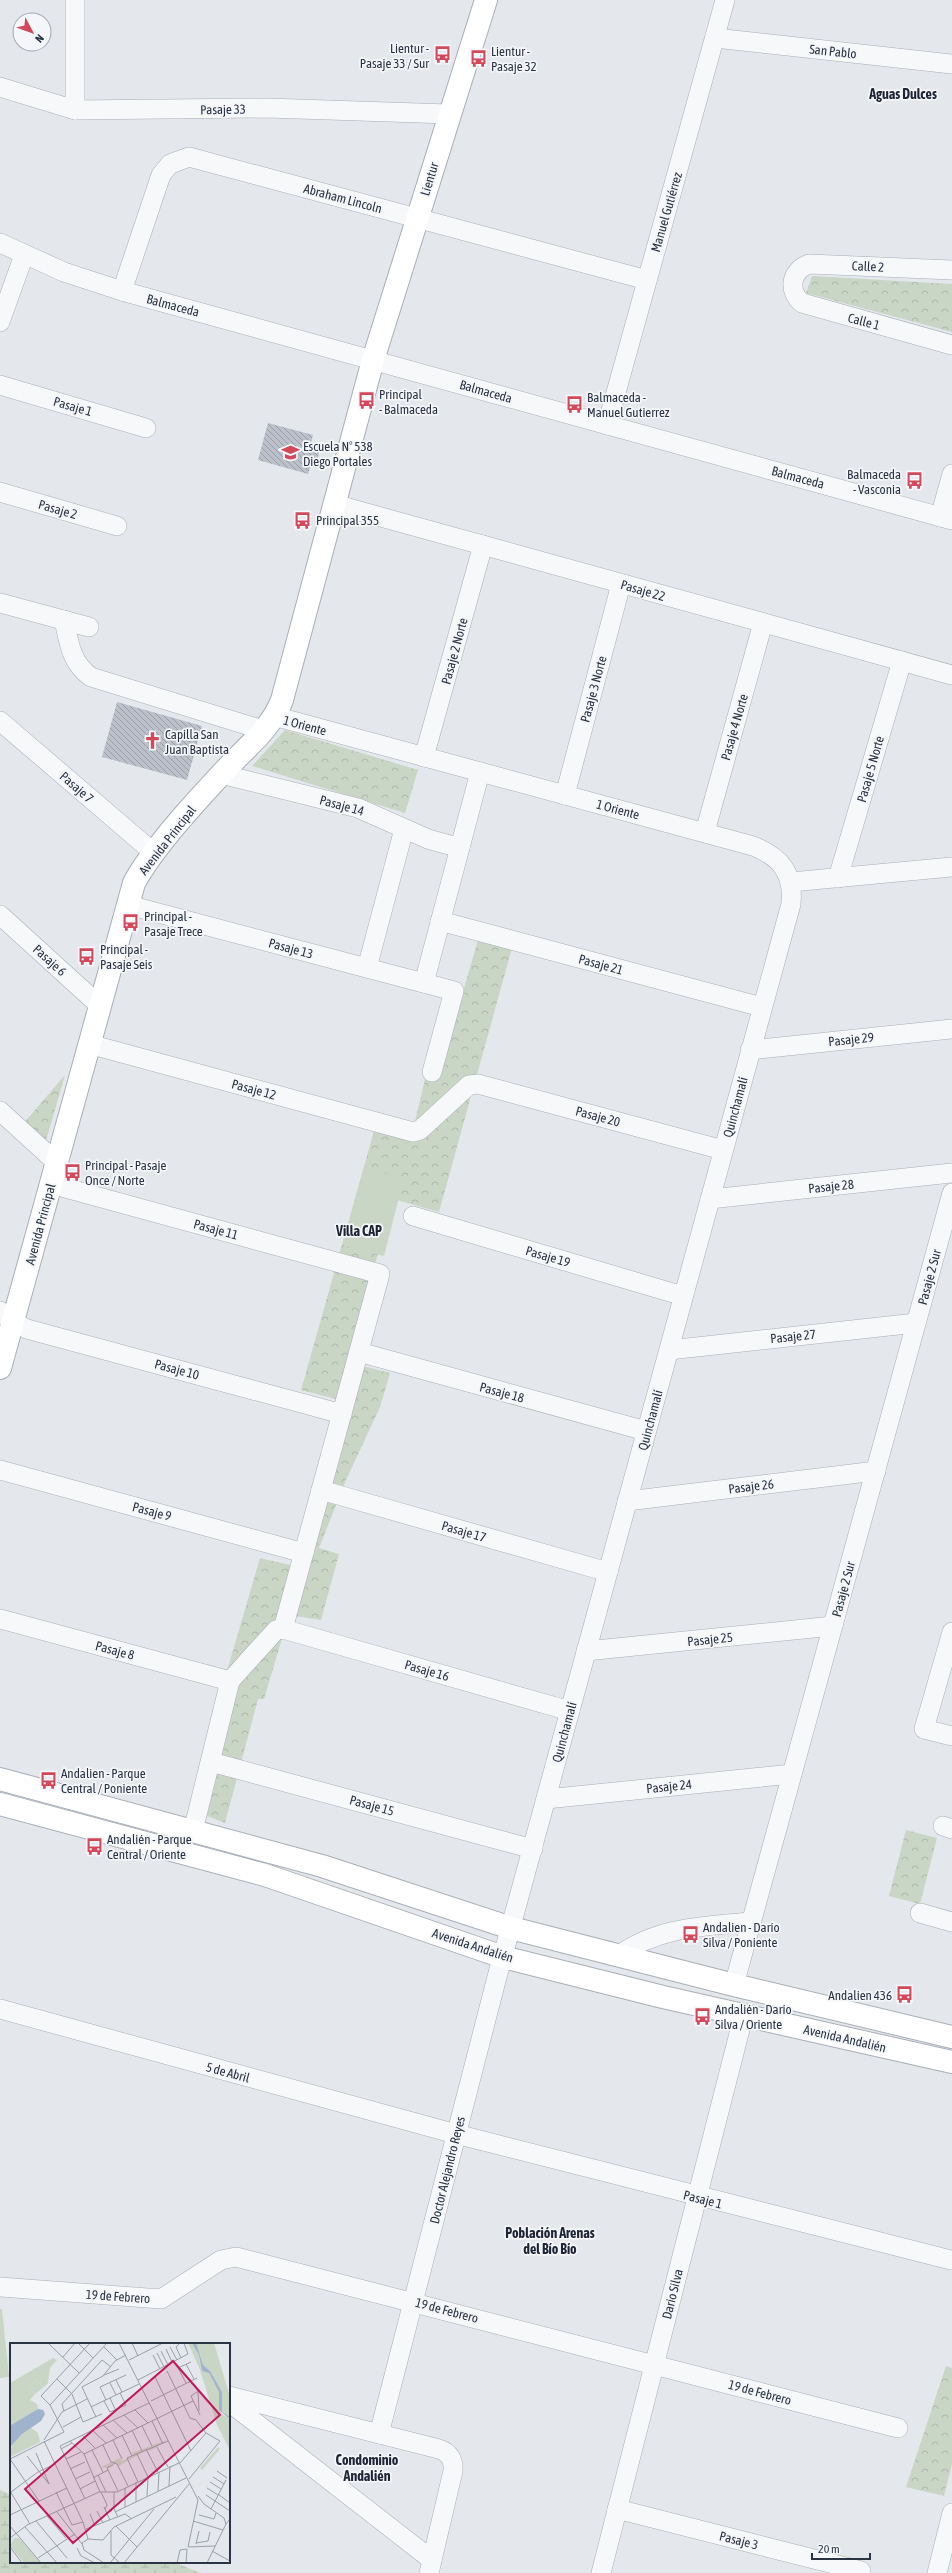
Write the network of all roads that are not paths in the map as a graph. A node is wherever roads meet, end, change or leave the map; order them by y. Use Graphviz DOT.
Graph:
graph roads {
  1 [pos="75,0"];
  2 [pos="486,0"];
  3 [pos="725,0"];
  4 [pos="715,38"];
  5 [pos="952,64"];
  6 [pos="0,87"];
  7 [pos="75,110"];
  8 [pos="449,114"];
  9 [pos="417,218"];
  10 [pos="0,243"];
  11 [pos="24,255"];
  12 [pos="952,270"];
  13 [pos="648,280"];
  14 [pos="792,281"];
  15 [pos="122,291"];
  16 [pos="0,322"];
  17 [pos="952,344"];
  18 [pos="373,360"];
  19 [pos="0,385"];
  20 [pos="607,425"];
  21 [pos="146,428"];
  22 [pos="952,474"];
  23 [pos="0,492"];
  24 [pos="334,504"];
  25 [pos="946,518"];
  26 [pos="117,526"];
  27 [pos="483,545"];
  28 [pos="621,584"];
  29 [pos="0,603"];
  30 [pos="64,620"];
  31 [pos="763,623"];
  32 [pos="89,627"];
  33 [pos="902,661"];
  34 [pos="952,675"];
  35 [pos="0,721"];
  36 [pos="268,723"];
  37 [pos="424,757"];
  38 [pos="480,772"];
  39 [pos="221,774"];
  40 [pos="565,795"];
  41 [pos="404,829"];
  42 [pos="705,832"];
  43 [pos="460,848"];
  44 [pos="154,853"];
  45 [pos="952,867"];
  46 [pos="838,878"];
  47 [pos="791,882"];
  48 [pos="128,904"];
  49 [pos="0,915"];
  50 [pos="440,921"];
  51 [pos="367,968"];
  52 [pos="424,983"];
  53 [pos="99,1005"];
  54 [pos="762,1007"];
  55 [pos="952,1029"];
  56 [pos="89,1044"];
  57 [pos="750,1050"];
  58 [pos="432,1072"];
  59 [pos="473,1084"];
  60 [pos="0,1111"];
  61 [pos="723,1150"];
  62 [pos="57,1163"];
  63 [pos="952,1173"];
  64 [pos="51,1184"];
  65 [pos="952,1193"];
  66 [pos="710,1199"];
  67 [pos="413,1216"];
  68 [pos="683,1296"];
  69 [pos="6,1316"];
  70 [pos="916,1323"];
  71 [pos="669,1350"];
  72 [pos="358,1352"];
  73 [pos="0,1368"];
  74 [pos="342,1414"];
  75 [pos="646,1431"];
  76 [pos="0,1470"];
  77 [pos="876,1471"];
  78 [pos="321,1490"];
  79 [pos="627,1501"];
  80 [pos="304,1553"];
  81 [pos="608,1572"];
  82 [pos="0,1619"];
  83 [pos="833,1626"];
  84 [pos="283,1629"];
  85 [pos="952,1632"];
  86 [pos="586,1651"];
  87 [pos="230,1681"];
  88 [pos="570,1711"];
  89 [pos="952,1736"];
  90 [pos="211,1762"];
  91 [pos="792,1774"];
  92 [pos="0,1779"];
  93 [pos="546,1799"];
  94 [pos="0,1804"];
  95 [pos="193,1831"];
  96 [pos="533,1849"];
  97 [pos="920,1913"];
  98 [pos="751,1922"];
  99 [pos="952,1922"];
  100 [pos="511,1928"];
  101 [pos="618,1956"];
  102 [pos="503,1957"];
  103 [pos="734,1985"];
  104 [pos="0,2009"];
  105 [pos="744,2014"];
  106 [pos="952,2037"];
  107 [pos="952,2062"];
  108 [pos="456,2134"];
  109 [pos="697,2197"];
  110 [pos="951,2260"];
  111 [pos="0,2287"];
  112 [pos="413,2301"];
  113 [pos="654,2364"];
  114 [pos="230,2396"];
  115 [pos="230,2403"];
  116 [pos="898,2428"];
  117 [pos="379,2434"];
  118 [pos="617,2509"];
  119 [pos="952,2513"];
  120 [pos="943,2564"];
  121 [pos="431,2566"];
  122 [pos="830,2568"];
  123 [pos="861,2571"];
  124 [pos="600,2573"];
  1 -- 7 [label="street"];
  2 -- 8 [label="main road, Lientur"];
  3 -- 4 [label="street, Manuel Gutiérrez"];
  4 -- 5 [label="street, San Pablo"];
  4 -- 13 [label="street, Manuel Gutiérrez"];
  6 -- 7 [label="street, Pasaje 33"];
  7 -- 8 [label="street, Pasaje 33"];
  8 -- 9 [label="main road, Lientur"];
  9 -- 13 [label="street, Abraham Lincoln"];
  9 -- 15 [label="street, Abraham Lincoln"];
  9 -- 18 [label="main road, Lientur"];
  10 -- 11 [label="street, Balmaceda"];
  11 -- 15 [label="street, Balmaceda"];
  11 -- 16 [label="street"];
  12 -- 14 [label="street, Calle 2"];
  13 -- 20 [label="street, Manuel Gutiérrez"];
  14 -- 17 [label="street, Calle 1"];
  15 -- 18 [label="street, Balmaceda"];
  18 -- 20 [label="street, Balmaceda"];
  18 -- 24 [label="main road, Avenida Principal"];
  19 -- 21 [label="street, Pasaje 1"];
  20 -- 25 [label="street, Balmaceda"];
  22 -- 25 [label="street"];
  23 -- 26 [label="street, Pasaje 2"];
  24 -- 27 [label="street, Pasaje 22"];
  24 -- 36 [label="main road, Avenida Principal"];
  27 -- 28 [label="street, Pasaje 22"];
  27 -- 37 [label="street, Pasaje 2 Norte"];
  28 -- 31 [label="street, Pasaje 22"];
  28 -- 40 [label="street, Pasaje 3 Norte"];
  29 -- 30 [label="street"];
  30 -- 32 [label="street"];
  30 -- 36 [label="street, 1 Oriente"];
  31 -- 33 [label="street, Pasaje 22"];
  31 -- 42 [label="street, Pasaje 4 Norte"];
  33 -- 34 [label="street, Pasaje 22"];
  33 -- 46 [label="street, Pasaje 5 Norte"];
  35 -- 44 [label="street, Pasaje 7"];
  36 -- 37 [label="street, 1 Oriente"];
  36 -- 39 [label="main road, Avenida Principal"];
  37 -- 38 [label="street, 1 Oriente"];
  38 -- 40 [label="street, 1 Oriente"];
  38 -- 43 [label="street"];
  39 -- 41 [label="street, Pasaje 14"];
  39 -- 44 [label="main road, Avenida Principal"];
  40 -- 42 [label="street, 1 Oriente"];
  41 -- 43 [label="street, Pasaje 14"];
  41 -- 51 [label="street"];
  42 -- 47 [label="street, 1 Oriente"];
  43 -- 50 [label="street"];
  44 -- 48 [label="main road, Avenida Principal"];
  45 -- 46 [label="street"];
  46 -- 47 [label="street"];
  47 -- 54 [label="street, Quinchamalí"];
  48 -- 51 [label="street, Pasaje 13"];
  48 -- 53 [label="main road, Avenida Principal"];
  49 -- 53 [label="street, Pasaje 6"];
  50 -- 52 [label="street"];
  50 -- 54 [label="street, Pasaje 21"];
  51 -- 52 [label="street, Pasaje 13"];
  52 -- 58 [label="street, Pasaje 13"];
  53 -- 56 [label="main road, Avenida Principal"];
  54 -- 57 [label="street, Quinchamalí"];
  55 -- 57 [label="street, Pasaje 29"];
  56 -- 59 [label="street, Pasaje 12"];
  56 -- 62 [label="main road, Avenida Principal"];
  57 -- 61 [label="street, Quinchamalí"];
  59 -- 61 [label="street, Pasaje 20"];
  60 -- 62 [label="street"];
  61 -- 66 [label="street, Quinchamalí"];
  62 -- 64 [label="main road, Avenida Principal"];
  63 -- 66 [label="street, Pasaje 28"];
  64 -- 69 [label="main road, Avenida Principal"];
  64 -- 72 [label="street, Pasaje 11"];
  65 -- 70 [label="street, Pasaje 2 Sur"];
  66 -- 68 [label="street, Quinchamalí"];
  67 -- 68 [label="street, Pasaje 19"];
  68 -- 71 [label="street, Quinchamalí"];
  69 -- 73 [label="main road, Avenida Principal"];
  69 -- 74 [label="street, Pasaje 10"];
  70 -- 71 [label="street, Pasaje 27"];
  70 -- 77 [label="street, Pasaje 2 Sur"];
  71 -- 75 [label="street, Quinchamalí"];
  72 -- 74 [label="street"];
  72 -- 75 [label="street, Pasaje 18"];
  74 -- 78 [label="street"];
  75 -- 79 [label="street, Quinchamalí"];
  76 -- 80 [label="street, Pasaje 9"];
  77 -- 79 [label="street, Pasaje 26"];
  77 -- 83 [label="street, Pasaje 2 Sur"];
  78 -- 80 [label="street"];
  78 -- 81 [label="street, Pasaje 17"];
  79 -- 81 [label="street, Quinchamalí"];
  80 -- 84 [label="street"];
  81 -- 86 [label="street, Quinchamalí"];
  82 -- 87 [label="street, Pasaje 8"];
  83 -- 86 [label="street, Pasaje 25"];
  83 -- 91 [label="street, Pasaje 2 Sur"];
  84 -- 87 [label="street"];
  84 -- 88 [label="street, Pasaje 16"];
  85 -- 89 [label="street"];
  86 -- 88 [label="street, Quinchamalí"];
  87 -- 90 [label="street"];
  88 -- 93 [label="street, Quinchamalí"];
  90 -- 95 [label="street"];
  90 -- 96 [label="street, Pasaje 15"];
  91 -- 93 [label="street, Pasaje 24"];
  91 -- 98 [label="street, Pasaje 2 Sur"];
  92 -- 95 [label="main road, Avenida Andalién"];
  93 -- 96 [label="street, Quinchamalí"];
  94 -- 102 [label="main road, Avenida Andalién"];
  95 -- 100 [label="main road, Avenida Andalién"];
  96 -- 100 [label="street, Quinchamalí"];
  97 -- 99 [label="street"];
  98 -- 101 [label="street"];
  98 -- 103 [label="street, Pasaje 2 Sur"];
  100 -- 101 [label="main road, Avenida Andalién"];
  100 -- 102 [label="street, Quinchamalí"];
  101 -- 103 [label="main road, Avenida Andalién"];
  102 -- 105 [label="main road, Avenida Andalién"];
  102 -- 108 [label="street, Doctor Alejandro Reyes"];
  103 -- 106 [label="main road, Avenida Andalién"];
  104 -- 108 [label="street, 5 de Abril"];
  105 -- 107 [label="main road, Avenida Andalién"];
  105 -- 109 [label="street, Dario Silva"];
  108 -- 109 [label="street, Pasaje 1"];
  108 -- 112 [label="street, Doctor Alejandro Reyes"];
  109 -- 110 [label="street, Pasaje 1"];
  109 -- 113 [label="street, Dario Silva"];
  111 -- 112 [label="street, 19 de Febrero"];
  112 -- 113 [label="street, 19 de Febrero"];
  112 -- 117 [label="street, Doctor Alejandro Reyes"];
  113 -- 116 [label="street, 19 de Febrero"];
  113 -- 118 [label="street, Dario Silva"];
  114 -- 117 [label="street"];
  115 -- 121 [label="street"];
  117 -- 121 [label="street"];
  118 -- 122 [label="street, Pasaje 3"];
  118 -- 124 [label="street, Dario Silva"];
  119 -- 120 [label="street"];
  122 -- 123 [label="street, Pasaje 3"];
}
